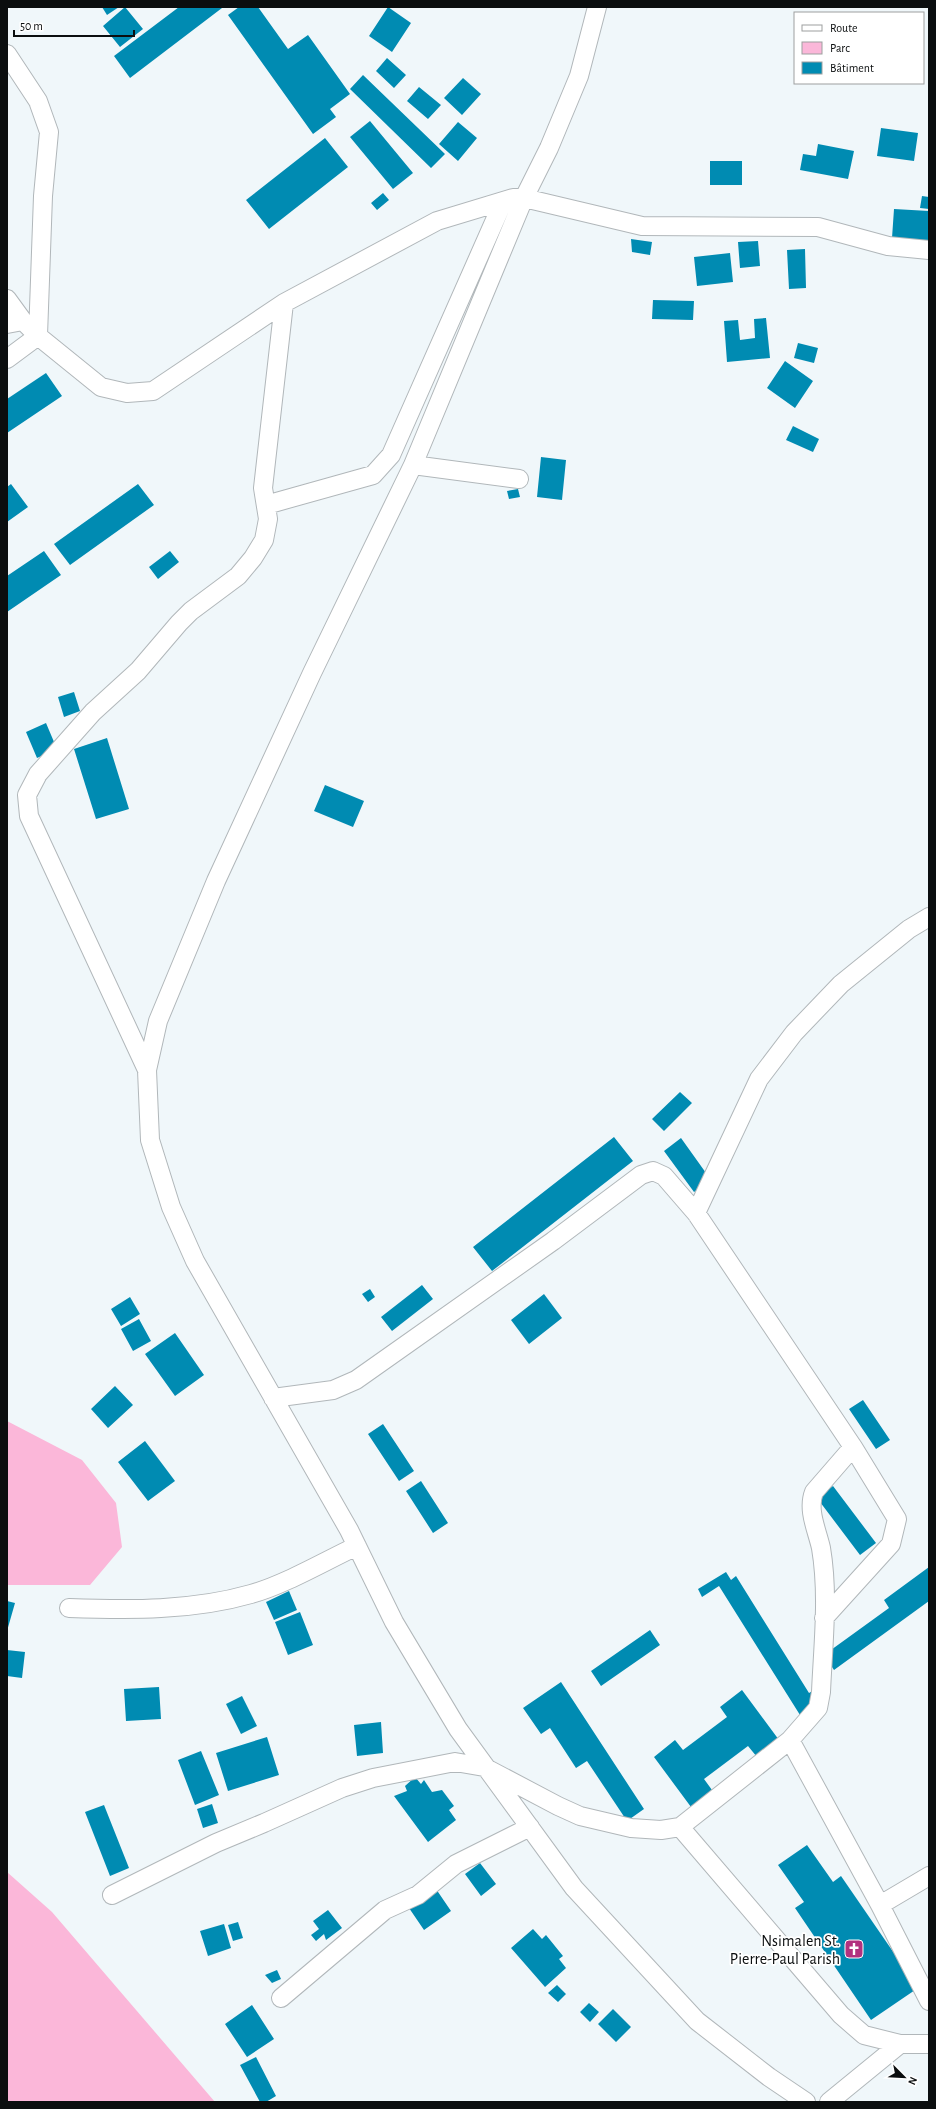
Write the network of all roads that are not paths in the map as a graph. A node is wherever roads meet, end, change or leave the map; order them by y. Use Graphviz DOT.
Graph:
graph roads {
  1 [pos="597,7"];
  2 [pos="7,54"];
  3 [pos="524,198"];
  4 [pos="503,202"];
  5 [pos="929,250"];
  6 [pos="7,299"];
  7 [pos="284,303"];
  8 [pos="15,323"];
  9 [pos="38,336"];
  10 [pos="7,359"];
  11 [pos="413,465"];
  12 [pos="519,479"];
  13 [pos="266,505"];
  14 [pos="929,916"];
  15 [pos="147,1070"];
  16 [pos="696,1213"];
  17 [pos="273,1398"];
  18 [pos="853,1447"];
  19 [pos="357,1546"];
  20 [pos="69,1608"];
  21 [pos="824,1618"];
  22 [pos="790,1740"];
  23 [pos="484,1767"];
  24 [pos="530,1827"];
  25 [pos="680,1827"];
  26 [pos="929,1876"];
  27 [pos="112,1895"];
  28 [pos="880,1905"];
  29 [pos="281,1998"];
  30 [pos="929,2001"];
  31 [pos="900,2044"];
  32 [pos="929,2044"];
  33 [pos="806,2102"];
  34 [pos="829,2102"];
  1 -- 3 [label="street"];
  2 -- 9 [label="street"];
  3 -- 4 [label="street"];
  3 -- 5 [label="street"];
  3 -- 11 [label="street"];
  4 -- 7 [label="street"];
  4 -- 13 [label="street"];
  6 -- 8 [label="street"];
  7 -- 9 [label="street"];
  7 -- 13 [label="street"];
  8 -- 9 [label="street"];
  9 -- 10 [label="street"];
  11 -- 12 [label="street"];
  11 -- 15 [label="street"];
  13 -- 15 [label="street"];
  14 -- 16 [label="street"];
  15 -- 17 [label="street"];
  16 -- 17 [label="street"];
  16 -- 18 [label="street"];
  17 -- 19 [label="street"];
  18 -- 21 [label="street"];
  18 -- 21 [label="street"];
  19 -- 20 [label="street"];
  19 -- 23 [label="street"];
  21 -- 22 [label="street"];
  22 -- 25 [label="street"];
  22 -- 28 [label="street"];
  23 -- 24 [label="street"];
  23 -- 25 [label="street"];
  23 -- 27 [label="street"];
  24 -- 29 [label="street"];
  24 -- 33 [label="street"];
  25 -- 31 [label="street"];
  26 -- 28 [label="street"];
  28 -- 30 [label="street"];
  31 -- 32 [label="street"];
  31 -- 34 [label="street"];
}
